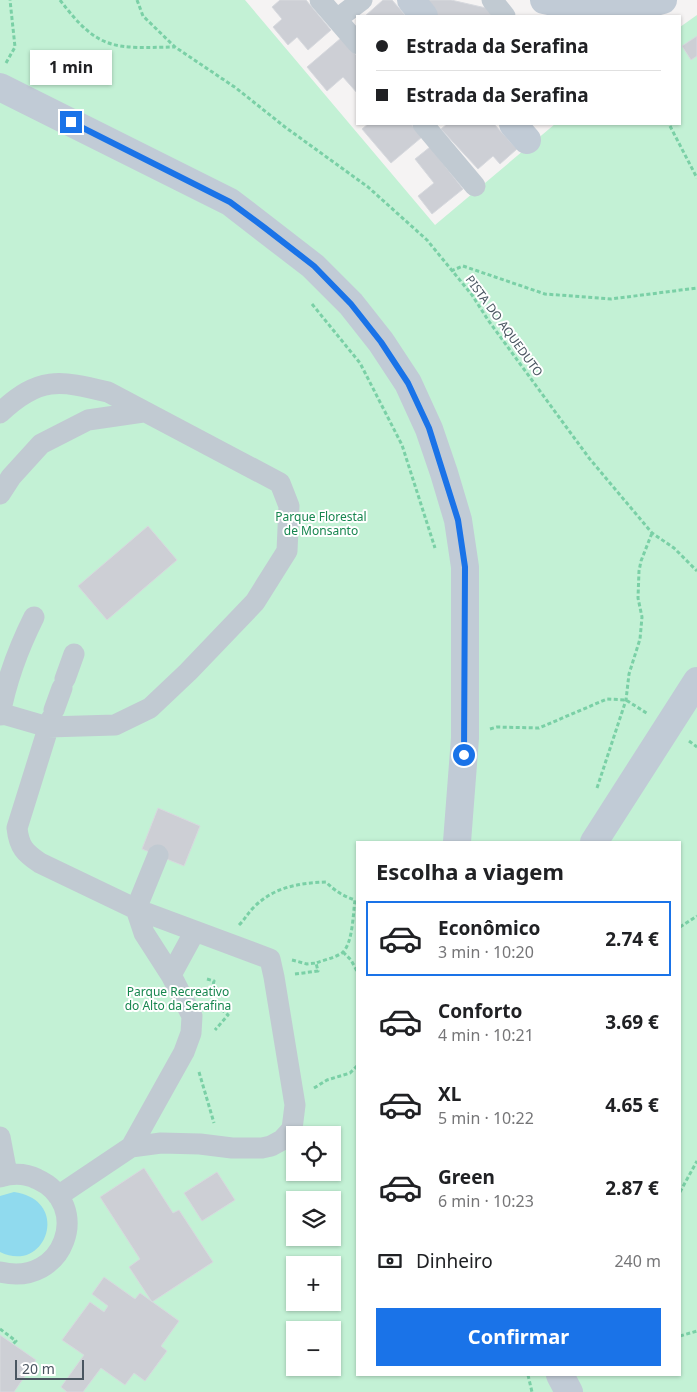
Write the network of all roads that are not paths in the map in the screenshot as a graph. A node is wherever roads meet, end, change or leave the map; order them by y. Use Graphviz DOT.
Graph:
graph roads {
  1 [pos="320,0"];
  2 [pos="362,0"];
  3 [pos="411,0"];
  4 [pos="492,0"];
  5 [pos="544,0"];
  6 [pos="663,0"];
  7 [pos="625,4"];
  8 [pos="582,11"];
  9 [pos="423,15"];
  10 [pos="505,15"];
  11 [pos="337,19"];
  12 [pos="356,42"];
  13 [pos="2,77"];
  14 [pos="424,125"];
  15 [pos="475,186"];
  16 [pos="143,412"];
  17 [pos="0,413"];
  18 [pos="0,494"];
  19 [pos="34,617"];
  20 [pos="77,646"];
  21 [pos="697,681"];
  22 [pos="0,713"];
  23 [pos="51,718"];
  24 [pos="9,838"];
  25 [pos="457,841"];
  26 [pos="595,841"];
  27 [pos="158,856"];
  28 [pos="136,909"];
  29 [pos="204,935"];
  30 [pos="171,976"];
  31 [pos="0,1137"];
  32 [pos="130,1147"];
  33 [pos="4,1176"];
  34 [pos="58,1196"];
  35 [pos="0,1272"];
  36 [pos="561,1376"];
  37 [pos="569,1392"];
  1 -- 11 [label="street"];
  2 -- 11 [label="street"];
  3 -- 9 [label="street"];
  4 -- 10 [label="street"];
  5 -- 8 [label="street"];
  6 -- 7 [label="street"];
  7 -- 8 [label="street"];
  11 -- 12 [label="street"];
  13 -- 25 [label="street"];
  14 -- 15 [label="street"];
  16 -- 17 [label="street"];
  16 -- 18 [label="street"];
  16 -- 23 [label="street"];
  19 -- 22 [label="street"];
  20 -- 23 [label="street"];
  21 -- 26 [label="street"];
  22 -- 23 [label="street"];
  23 -- 24 [label="street"];
  24 -- 28 [label="street"];
  27 -- 28 [label="street"];
  28 -- 29 [label="street"];
  28 -- 30 [label="street"];
  29 -- 30 [label="street"];
  29 -- 32 [label="street"];
  30 -- 32 [label="street"];
  31 -- 33 [label="street"];
  32 -- 34 [label="street"];
  33 -- 34 [label="street"];
  34 -- 35 [label="street"];
  36 -- 37 [label="street"];
}
